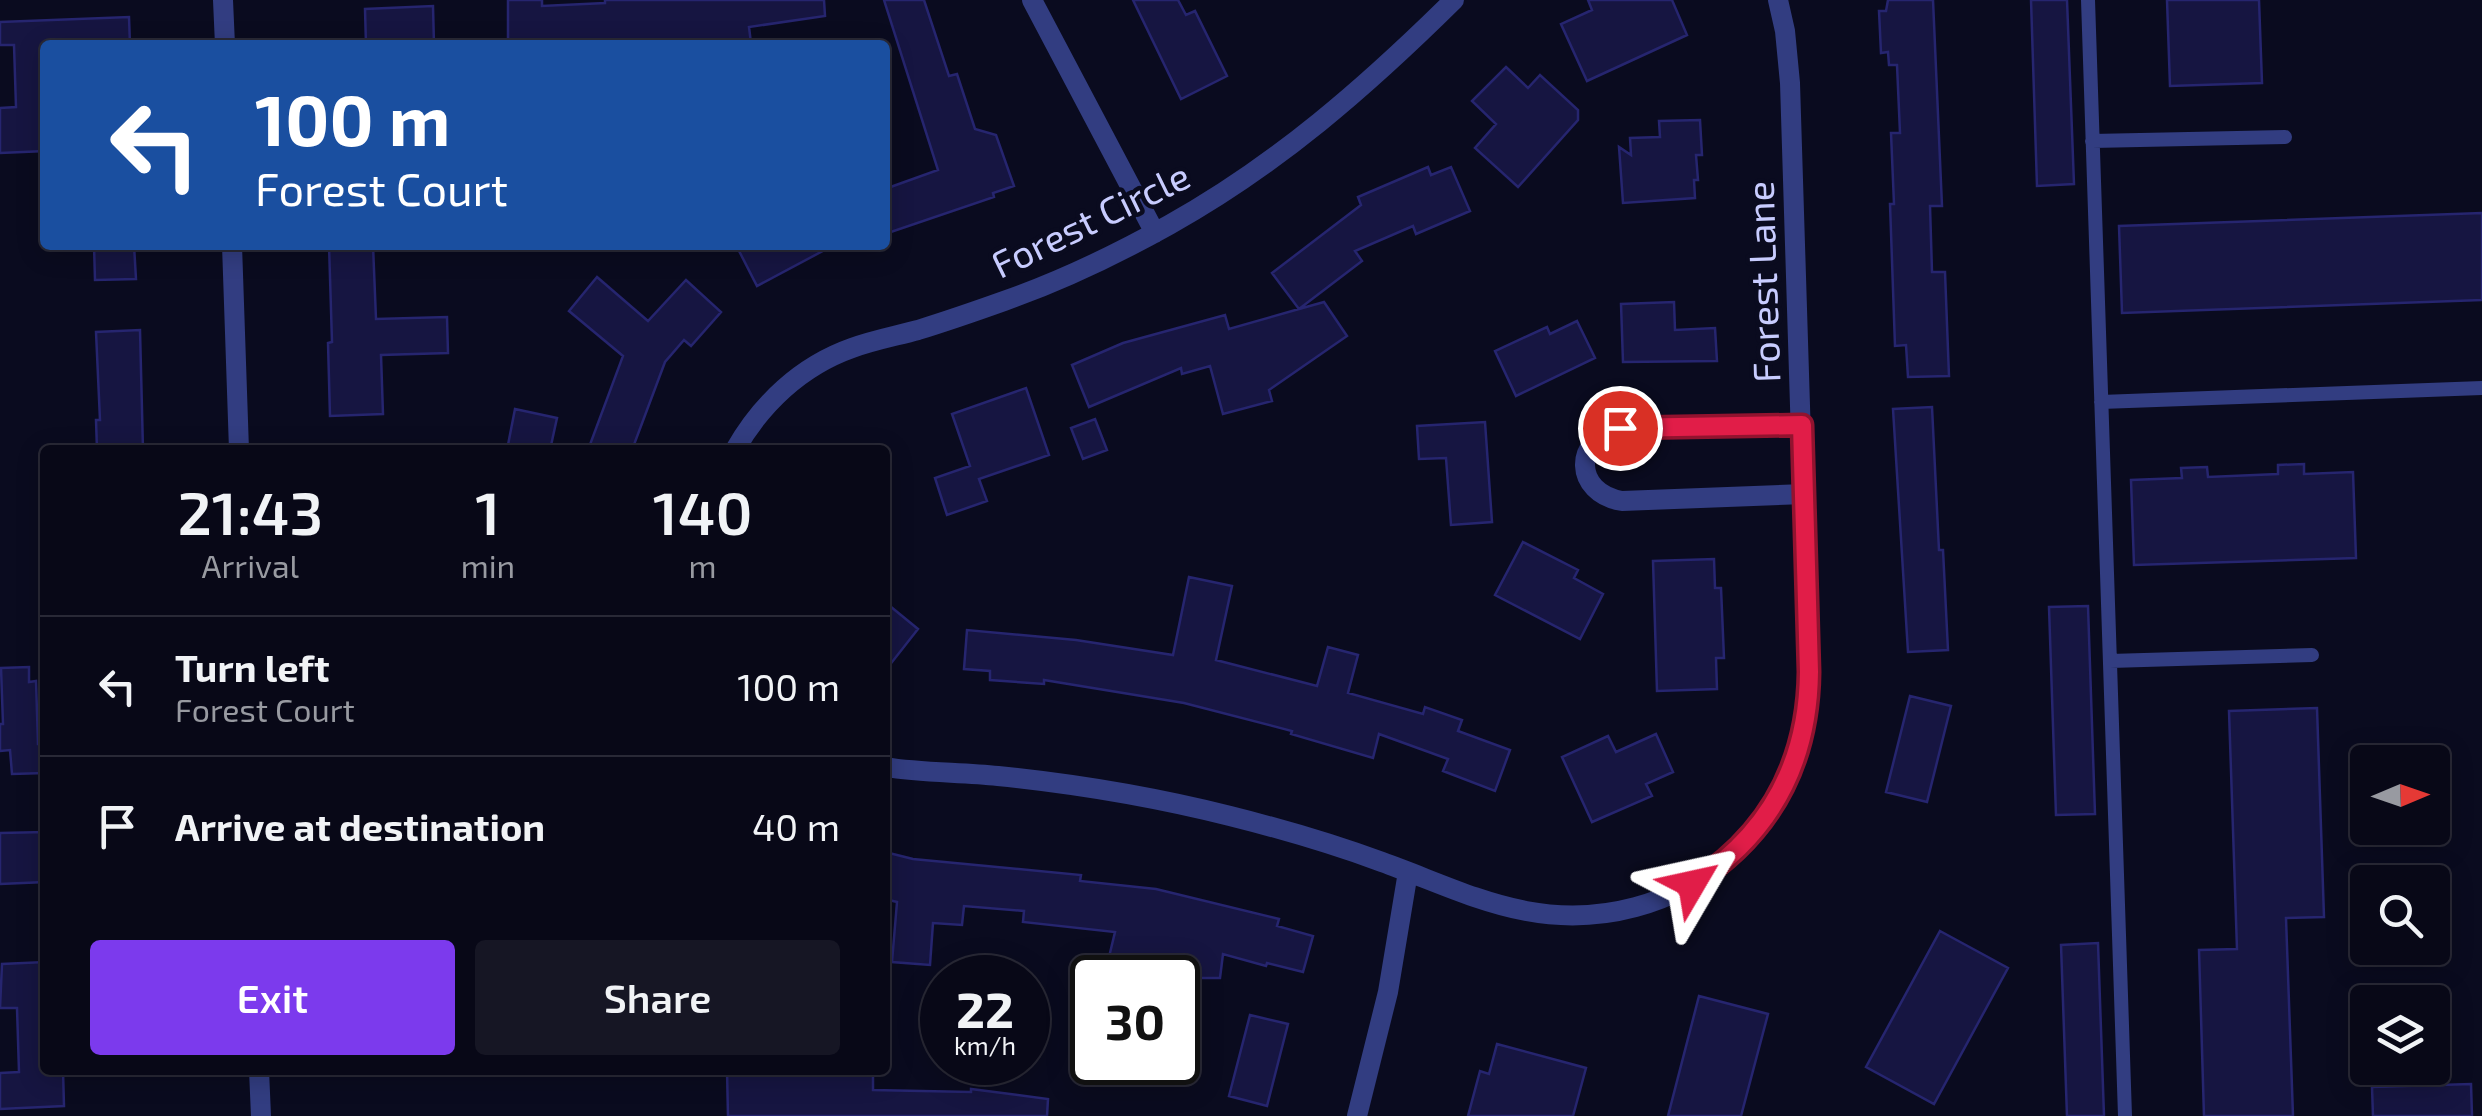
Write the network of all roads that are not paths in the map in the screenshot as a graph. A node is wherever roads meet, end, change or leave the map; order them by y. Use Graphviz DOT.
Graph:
graph roads {
  1 [pos="223,0"];
  2 [pos="1032,0"];
  3 [pos="1454,0"];
  4 [pos="1778,0"];
  5 [pos="2088,0"];
  6 [pos="225,40"];
  7 [pos="2285,137"];
  8 [pos="2092,141"];
  9 [pos="1155,232"];
  10 [pos="232,250"];
  11 [pos="2482,388"];
  12 [pos="2101,402"];
  13 [pos="1802,425"];
  14 [pos="238,445"];
  15 [pos="738,445"];
  16 [pos="1804,494"];
  17 [pos="2312,655"];
  18 [pos="2110,661"];
  19 [pos="890,767"];
  20 [pos="1408,872"];
  21 [pos="260,1075"];
  22 [pos="261,1116"];
  23 [pos="1357,1116"];
  24 [pos="2125,1116"];
  1 -- 6 [label="street"];
  2 -- 9 [label="street"];
  3 -- 9 [label="street, Forest Circle"];
  4 -- 13 [label="street, Forest Lane"];
  5 -- 8 [label="lane"];
  7 -- 8 [label="lane"];
  8 -- 12 [label="lane"];
  9 -- 15 [label="street, Forest Circle"];
  10 -- 14 [label="street"];
  11 -- 12 [label="lane"];
  12 -- 18 [label="lane"];
  13 -- 16 [label="street, Forest Lane"];
  13 -- 16 [label="street"];
  16 -- 20 [label="street, Forest Lane"];
  17 -- 18 [label="lane"];
  18 -- 24 [label="lane"];
  19 -- 20 [label="street"];
  20 -- 23 [label="street"];
  21 -- 22 [label="street"];
}
